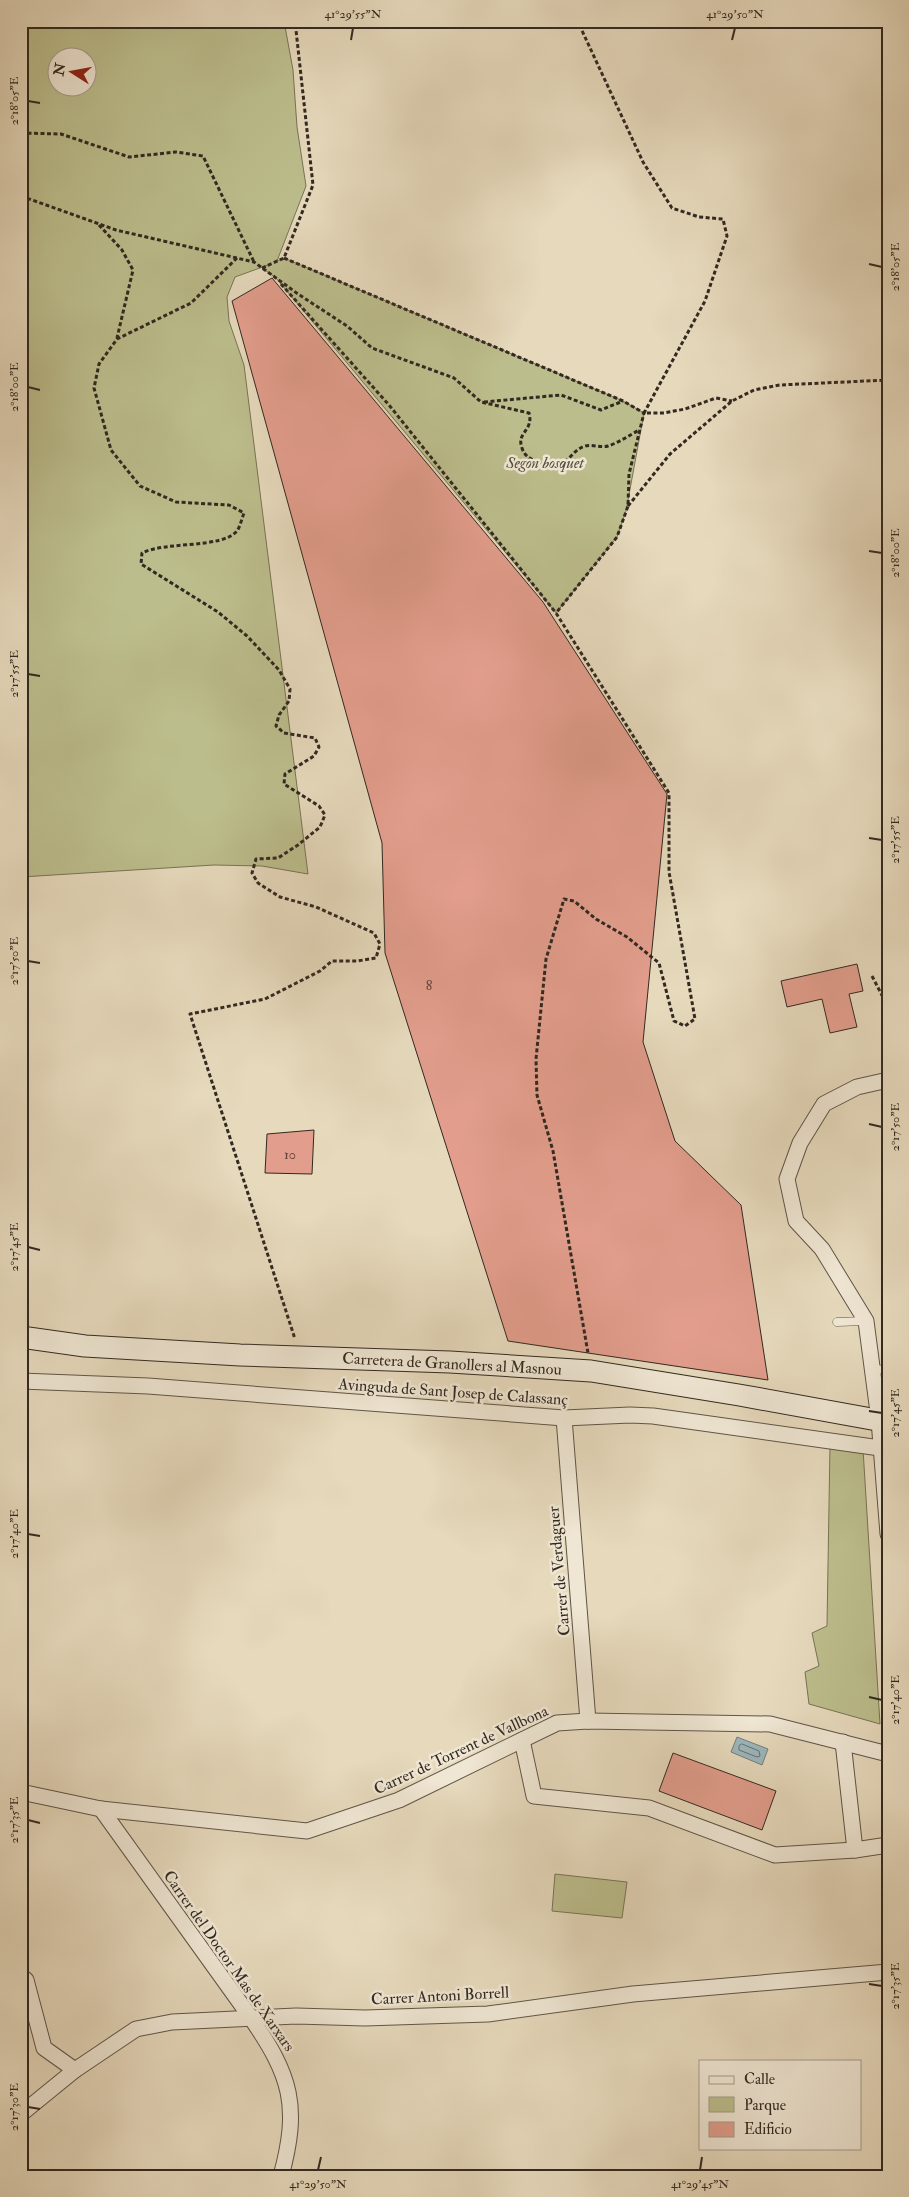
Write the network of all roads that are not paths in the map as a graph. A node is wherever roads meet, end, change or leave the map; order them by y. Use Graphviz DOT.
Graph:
graph roads {
  1 [pos="888,1080"];
  2 [pos="866,1321"];
  3 [pos="838,1322"];
  4 [pos="21,1337"];
  5 [pos="888,1369"];
  6 [pos="872,1370"];
  7 [pos="21,1381"];
  8 [pos="564,1418"];
  9 [pos="883,1421"];
  10 [pos="880,1448"];
  11 [pos="888,1534"];
  12 [pos="588,1721"];
  13 [pos="522,1740"];
  14 [pos="843,1742"];
  15 [pos="888,1754"];
  16 [pos="21,1792"];
  17 [pos="101,1809"];
  18 [pos="888,1846"];
  19 [pos="856,1850"];
  20 [pos="888,1972"];
  21 [pos="21,1976"];
  22 [pos="251,2018"];
  23 [pos="75,2070"];
  24 [pos="21,2114"];
  25 [pos="281,2176"];
  1 -- 2 [label="street"];
  2 -- 3 [label="lane"];
  2 -- 6 [label="street"];
  4 -- 9 [label="main road, Carretera de Granollers al Masnou"];
  5 -- 6 [label="lane"];
  6 -- 9 [label="street"];
  7 -- 8 [label="street, Avinguda de Sant Josep de Calassanç"];
  8 -- 10 [label="street, Avinguda de Sant Josep de Calassanç"];
  8 -- 12 [label="street, Carrer de Verdaguer"];
  9 -- 10 [label="street"];
  10 -- 11 [label="street"];
  12 -- 13 [label="street, Carrer de Torrent de Vallbona"];
  12 -- 14 [label="street, Carrer de Torrent de Vallbona"];
  13 -- 17 [label="street, Carrer de Torrent de Vallbona"];
  13 -- 19 [label="street"];
  14 -- 15 [label="street, Carrer de Torrent de Vallbona"];
  14 -- 19 [label="street"];
  16 -- 17 [label="street, Carrer de Torrent de Vallbona"];
  17 -- 22 [label="street, Carrer del Doctor Mas de Xarxars"];
  18 -- 19 [label="street"];
  20 -- 22 [label="street, Carrer Antoni Borrell"];
  21 -- 23 [label="street"];
  22 -- 23 [label="street, Carrer Antoni Borrell"];
  22 -- 25 [label="street, Carrer del Doctor Mas de Xarxars"];
  23 -- 24 [label="street, Carrer Antoni Borrell"];
}
